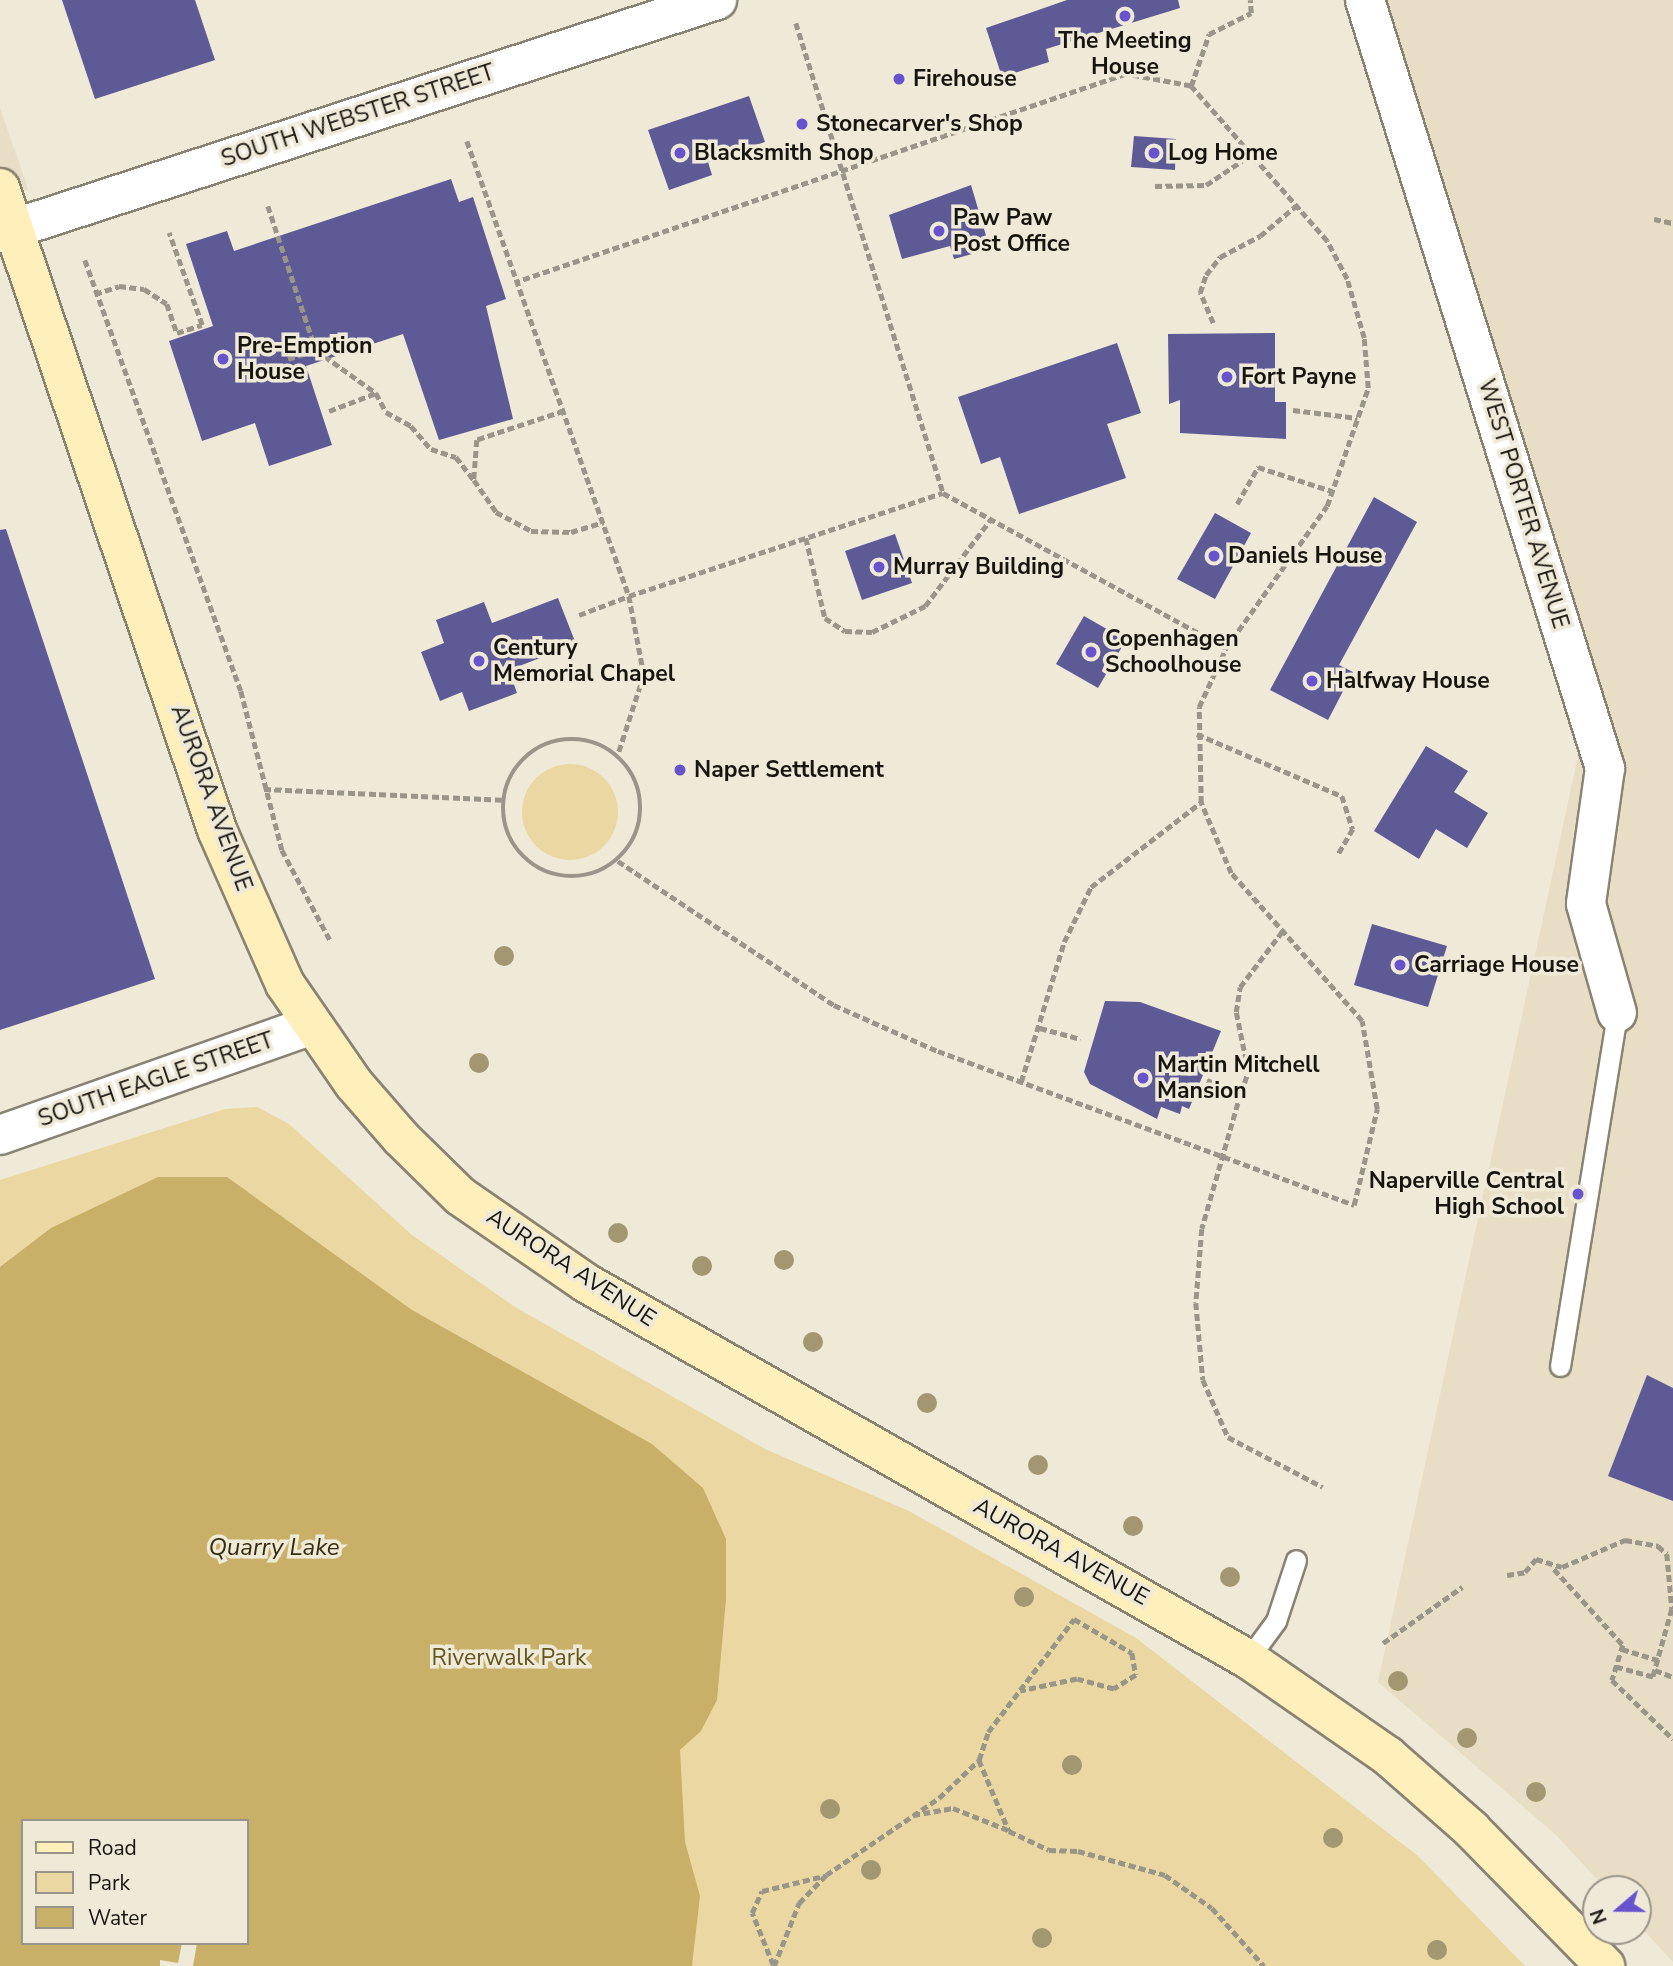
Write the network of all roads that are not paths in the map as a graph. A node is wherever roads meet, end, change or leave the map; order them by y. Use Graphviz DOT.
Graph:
graph roads {
  1 [pos="717,0"];
  2 [pos="1365,0"];
  3 [pos="0,188"];
  4 [pos="7,231"];
  5 [pos="1617,1013"];
  6 [pos="312,1026"];
  7 [pos="0,1135"];
  8 [pos="1560,1366"];
  9 [pos="1296,1560"];
  10 [pos="1248,1659"];
  11 [pos="1605,1966"];
  1 -- 4 [label="street, SOUTH WEBSTER STREET"];
  2 -- 5 [label="street, WEST PORTER AVENUE"];
  3 -- 4 [label="main road, AURORA AVENUE"];
  4 -- 6 [label="main road, AURORA AVENUE"];
  5 -- 8 [label="lane"];
  6 -- 7 [label="street, SOUTH EAGLE STREET"];
  6 -- 10 [label="main road, AURORA AVENUE"];
  9 -- 10 [label="lane"];
  10 -- 11 [label="main road, AURORA AVENUE"];
}
